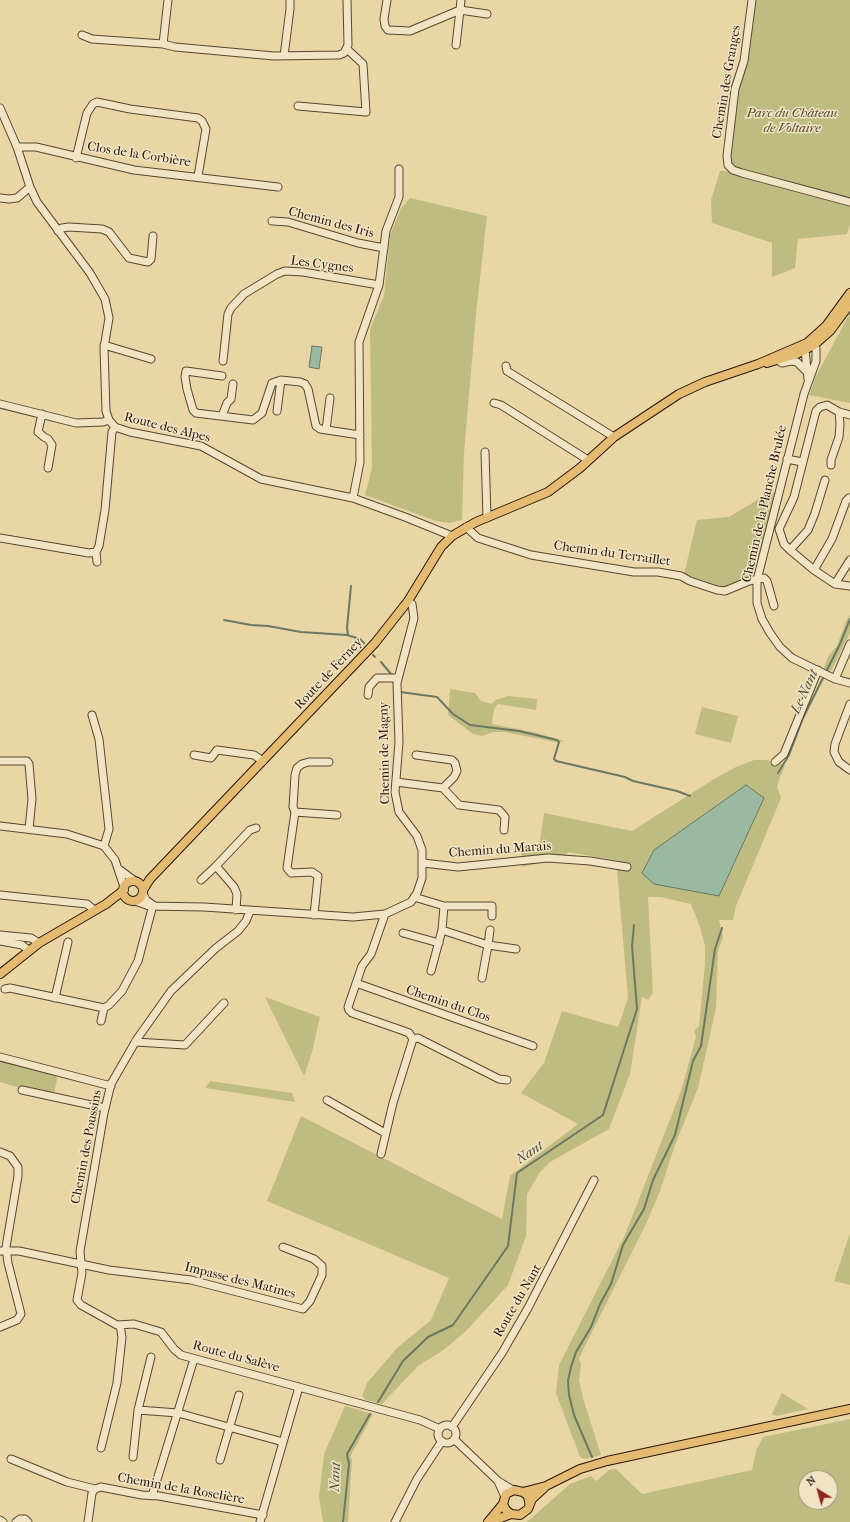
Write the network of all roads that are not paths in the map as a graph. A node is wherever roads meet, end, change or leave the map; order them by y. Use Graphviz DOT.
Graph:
graph roads {
  1 [pos="168,0"];
  2 [pos="290,0"];
  3 [pos="346,0"];
  4 [pos="387,0"];
  5 [pos="461,0"];
  6 [pos="752,0"];
  7 [pos="460,10"];
  8 [pos="487,14"];
  9 [pos="82,35"];
  10 [pos="163,44"];
  11 [pos="456,45"];
  12 [pos="347,49"];
  13 [pos="284,56"];
  14 [pos="298,106"];
  15 [pos="0,108"];
  16 [pos="3,124"];
  17 [pos="17,147"];
  18 [pos="76,158"];
  19 [pos="399,169"];
  20 [pos="198,176"];
  21 [pos="30,187"];
  22 [pos="278,187"];
  23 [pos="0,198"];
  24 [pos="850,202"];
  25 [pos="272,221"];
  26 [pos="58,231"];
  27 [pos="153,236"];
  28 [pos="384,248"];
  29 [pos="379,285"];
  30 [pos="850,293"];
  31 [pos="850,304"];
  32 [pos="104,345"];
  33 [pos="809,346"];
  34 [pos="151,359"];
  35 [pos="224,361"];
  36 [pos="779,361"];
  37 [pos="758,364"];
  38 [pos="506,366"];
  39 [pos="222,376"];
  40 [pos="808,376"];
  41 [pos="280,380"];
  42 [pos="233,384"];
  43 [pos="330,398"];
  44 [pos="494,403"];
  45 [pos="0,404"];
  46 [pos="514,408"];
  47 [pos="277,411"];
  48 [pos="839,412"];
  49 [pos="42,414"];
  50 [pos="850,415"];
  51 [pos="222,416"];
  52 [pos="109,420"];
  53 [pos="115,427"];
  54 [pos="326,430"];
  55 [pos="360,435"];
  56 [pos="614,437"];
  57 [pos="485,452"];
  58 [pos="590,458"];
  59 [pos="787,462"];
  60 [pos="801,465"];
  61 [pos="831,465"];
  62 [pos="48,468"];
  63 [pos="825,480"];
  64 [pos="353,498"];
  65 [pos="849,498"];
  66 [pos="487,518"];
  67 [pos="466,527"];
  68 [pos="452,536"];
  69 [pos="0,538"];
  70 [pos="790,550"];
  71 [pos="96,552"];
  72 [pos="850,560"];
  73 [pos="97,562"];
  74 [pos="814,570"];
  75 [pos="757,580"];
  76 [pos="835,584"];
  77 [pos="850,586"];
  78 [pos="408,600"];
  79 [pos="774,606"];
  80 [pos="850,644"];
  81 [pos="820,671"];
  82 [pos="832,677"];
  83 [pos="398,678"];
  84 [pos="850,683"];
  85 [pos="368,695"];
  86 [pos="850,704"];
  87 [pos="92,715"];
  88 [pos="848,715"];
  89 [pos="194,756"];
  90 [pos="416,756"];
  91 [pos="0,761"];
  92 [pos="263,761"];
  93 [pos="329,762"];
  94 [pos="775,762"];
  95 [pos="850,770"];
  96 [pos="396,782"];
  97 [pos="442,788"];
  98 [pos="295,812"];
  99 [pos="337,815"];
  100 [pos="0,826"];
  101 [pos="256,828"];
  102 [pos="29,829"];
  103 [pos="504,830"];
  104 [pos="104,846"];
  105 [pos="423,864"];
  106 [pos="216,866"];
  107 [pos="627,867"];
  108 [pos="120,870"];
  109 [pos="200,880"];
  110 [pos="140,887"];
  111 [pos="124,889"];
  112 [pos="0,895"];
  113 [pos="414,898"];
  114 [pos="132,900"];
  115 [pos="106,904"];
  116 [pos="153,905"];
  117 [pos="444,906"];
  118 [pos="94,910"];
  119 [pos="236,910"];
  120 [pos="250,911"];
  121 [pos="384,914"];
  122 [pos="314,915"];
  123 [pos="492,916"];
  124 [pos="442,930"];
  125 [pos="490,930"];
  126 [pos="403,933"];
  127 [pos="0,935"];
  128 [pos="0,941"];
  129 [pos="68,942"];
  130 [pos="439,942"];
  131 [pos="39,943"];
  132 [pos="488,945"];
  133 [pos="516,949"];
  134 [pos="28,950"];
  135 [pos="431,971"];
  136 [pos="0,974"];
  137 [pos="482,978"];
  138 [pos="356,983"];
  139 [pos="5,989"];
  140 [pos="55,998"];
  141 [pos="224,1003"];
  142 [pos="104,1008"];
  143 [pos="101,1020"];
  144 [pos="413,1039"];
  145 [pos="135,1042"];
  146 [pos="533,1046"];
  147 [pos="0,1057"];
  148 [pos="507,1080"];
  149 [pos="111,1086"];
  150 [pos="22,1090"];
  151 [pos="327,1100"];
  152 [pos="105,1108"];
  153 [pos="385,1133"];
  154 [pos="0,1152"];
  155 [pos="381,1154"];
  156 [pos="594,1180"];
  157 [pos="283,1246"];
  158 [pos="3,1250"];
  159 [pos="80,1263"];
  160 [pos="120,1325"];
  161 [pos="0,1327"];
  162 [pos="151,1357"];
  163 [pos="194,1359"];
  164 [pos="299,1387"];
  165 [pos="239,1395"];
  166 [pos="850,1409"];
  167 [pos="138,1410"];
  168 [pos="178,1413"];
  169 [pos="230,1427"];
  170 [pos="452,1427"];
  171 [pos="440,1429"];
  172 [pos="454,1439"];
  173 [pos="442,1441"];
  174 [pos="283,1442"];
  175 [pos="101,1448"];
  176 [pos="133,1457"];
  177 [pos="11,1459"];
  178 [pos="220,1460"];
  179 [pos="498,1481"];
  180 [pos="546,1486"];
  181 [pos="95,1489"];
  182 [pos="513,1490"];
  183 [pos="523,1492"];
  184 [pos="152,1496"];
  185 [pos="504,1500"];
  186 [pos="529,1502"];
  187 [pos="511,1514"];
  188 [pos="261,1518"];
  189 [pos="0,1520"];
  190 [pos="3,1522"];
  191 [pos="16,1522"];
  192 [pos="28,1522"];
  193 [pos="88,1522"];
  194 [pos="395,1522"];
  195 [pos="489,1522"];
  1 -- 10 [label="street"];
  2 -- 13 [label="street"];
  3 -- 12 [label="street"];
  4 -- 7 [label="street"];
  5 -- 7 [label="street"];
  6 -- 24 [label="street, Chemin des Granges"];
  7 -- 8 [label="street"];
  7 -- 11 [label="street"];
  9 -- 10 [label="street"];
  10 -- 13 [label="street"];
  12 -- 13 [label="street"];
  12 -- 14 [label="street"];
  15 -- 16 [label="street, Route des Alpes"];
  16 -- 17 [label="street, Route des Alpes"];
  17 -- 18 [label="street, Clos de la Corbière"];
  17 -- 21 [label="street, Route des Alpes"];
  18 -- 20 [label="street, Clos de la Corbière"];
  18 -- 20 [label="street, Clos de la Corbière"];
  19 -- 28 [label="street"];
  20 -- 22 [label="street, Clos de la Corbière"];
  21 -- 23 [label="street"];
  21 -- 26 [label="street, Route des Alpes"];
  25 -- 28 [label="street, Chemin des Iris"];
  26 -- 27 [label="street"];
  26 -- 32 [label="street, Route des Alpes"];
  28 -- 29 [label="street"];
  29 -- 35 [label="street, Les Cygnes"];
  29 -- 55 [label="street"];
  30 -- 33 [label="main road"];
  31 -- 33 [label="main road"];
  32 -- 34 [label="street"];
  32 -- 52 [label="street, Route des Alpes"];
  33 -- 36 [label="main road"];
  33 -- 37 [label="main road"];
  33 -- 40 [label="street, Chemin de la Planche Brulée"];
  33 -- 40 [label="street, Chemin de la Planche Brulée"];
  36 -- 37 [label="main road"];
  36 -- 40 [label="street"];
  37 -- 56 [label="main road, Route de Ferney"];
  38 -- 56 [label="street"];
  39 -- 51 [label="street"];
  40 -- 59 [label="street, Chemin de la Planche Brulée"];
  41 -- 47 [label="street"];
  41 -- 51 [label="street"];
  41 -- 54 [label="street"];
  42 -- 51 [label="street"];
  43 -- 54 [label="street"];
  44 -- 58 [label="street"];
  45 -- 49 [label="street"];
  46 -- 58 [label="street"];
  48 -- 50 [label="street"];
  48 -- 60 [label="street"];
  48 -- 61 [label="street"];
  49 -- 52 [label="street"];
  49 -- 62 [label="street"];
  52 -- 53 [label="street, Route des Alpes"];
  53 -- 64 [label="street, Route des Alpes"];
  53 -- 71 [label="street"];
  54 -- 55 [label="street"];
  55 -- 64 [label="street"];
  56 -- 58 [label="main road, Route de Ferney"];
  57 -- 66 [label="street"];
  58 -- 66 [label="main road, Route de Ferney"];
  59 -- 60 [label="street"];
  59 -- 75 [label="street, Chemin de la Planche Brulée"];
  60 -- 70 [label="street"];
  63 -- 70 [label="street"];
  64 -- 68 [label="street, Route des Alpes"];
  65 -- 74 [label="street"];
  66 -- 67 [label="main road, Route de Ferney"];
  67 -- 68 [label="main road, Route de Ferney"];
  67 -- 75 [label="street, Chemin du Terraillet"];
  68 -- 78 [label="main road, Route de Ferney"];
  69 -- 71 [label="street"];
  70 -- 74 [label="street"];
  71 -- 73 [label="street"];
  72 -- 76 [label="street"];
  74 -- 76 [label="street"];
  75 -- 79 [label="street"];
  75 -- 81 [label="street, Chemin de la Planche Brulée"];
  76 -- 77 [label="street"];
  78 -- 83 [label="street, Chemin de Magny"];
  78 -- 92 [label="main road, Route de Ferney"];
  80 -- 82 [label="street"];
  81 -- 82 [label="street, Chemin de la Planche Brulée"];
  81 -- 94 [label="street"];
  82 -- 84 [label="street, Chemin de la Planche Brulée"];
  83 -- 85 [label="street"];
  83 -- 96 [label="street, Chemin de Magny"];
  86 -- 88 [label="street"];
  87 -- 104 [label="street"];
  88 -- 95 [label="street"];
  89 -- 92 [label="street"];
  90 -- 97 [label="street"];
  91 -- 102 [label="street"];
  92 -- 110 [label="main road, Route de Ferney"];
  93 -- 98 [label="street"];
  96 -- 97 [label="street"];
  96 -- 105 [label="street, Chemin de Magny"];
  97 -- 103 [label="street"];
  98 -- 99 [label="street"];
  98 -- 122 [label="street"];
  100 -- 102 [label="street"];
  101 -- 106 [label="street"];
  102 -- 104 [label="street"];
  104 -- 108 [label="street"];
  105 -- 107 [label="street, Chemin du Marais"];
  105 -- 113 [label="street, Chemin de Magny"];
  106 -- 109 [label="street"];
  106 -- 119 [label="street"];
  108 -- 110 [label="street"];
  108 -- 111 [label="street"];
  110 -- 111 [label="main road"];
  110 -- 114 [label="main road"];
  110 -- 116 [label="street"];
  111 -- 114 [label="main road"];
  111 -- 115 [label="main road"];
  112 -- 118 [label="street"];
  113 -- 117 [label="street"];
  113 -- 121 [label="street"];
  114 -- 115 [label="main road"];
  114 -- 116 [label="street"];
  115 -- 118 [label="main road"];
  116 -- 119 [label="street"];
  116 -- 142 [label="street"];
  117 -- 123 [label="street"];
  117 -- 124 [label="street"];
  118 -- 131 [label="main road"];
  119 -- 120 [label="street"];
  120 -- 122 [label="street"];
  120 -- 145 [label="street, Chemin des Poussins"];
  121 -- 122 [label="street"];
  121 -- 138 [label="street"];
  124 -- 130 [label="street"];
  124 -- 132 [label="street"];
  125 -- 132 [label="street"];
  126 -- 130 [label="street"];
  127 -- 131 [label="street"];
  128 -- 134 [label="street"];
  129 -- 140 [label="street"];
  130 -- 135 [label="street"];
  131 -- 134 [label="main road"];
  132 -- 133 [label="street"];
  132 -- 137 [label="street"];
  134 -- 136 [label="main road"];
  138 -- 144 [label="street"];
  138 -- 146 [label="street, Chemin du Clos"];
  139 -- 140 [label="street"];
  140 -- 142 [label="street"];
  141 -- 145 [label="street"];
  142 -- 143 [label="street"];
  144 -- 148 [label="street"];
  144 -- 153 [label="street"];
  145 -- 149 [label="street, Chemin des Poussins"];
  147 -- 149 [label="street"];
  149 -- 152 [label="street, Chemin des Poussins"];
  150 -- 152 [label="street"];
  151 -- 153 [label="street"];
  152 -- 159 [label="street, Chemin des Poussins"];
  153 -- 155 [label="street"];
  154 -- 158 [label="street"];
  156 -- 170 [label="street, Route du Nant"];
  157 -- 159 [label="street, Impasse des Matines"];
  158 -- 159 [label="street"];
  158 -- 161 [label="street"];
  159 -- 160 [label="street, Route du Salève"];
  160 -- 163 [label="street, Route du Salève"];
  160 -- 175 [label="street"];
  162 -- 167 [label="street"];
  163 -- 164 [label="street, Route du Salève"];
  163 -- 168 [label="street"];
  164 -- 171 [label="street, Route du Salève"];
  164 -- 174 [label="street, Chemin de la Roselière"];
  165 -- 169 [label="street"];
  166 -- 180 [label="main road"];
  167 -- 168 [label="street"];
  167 -- 176 [label="street"];
  168 -- 169 [label="street"];
  168 -- 184 [label="street"];
  169 -- 174 [label="street"];
  169 -- 178 [label="street"];
  170 -- 171 [label="street"];
  170 -- 172 [label="street"];
  171 -- 173 [label="street"];
  172 -- 173 [label="street"];
  172 -- 179 [label="street"];
  173 -- 194 [label="street"];
  174 -- 188 [label="street, Chemin de la Roselière"];
  177 -- 181 [label="street, Chemin de la Roselière"];
  179 -- 182 [label="street"];
  179 -- 185 [label="street"];
  180 -- 183 [label="main road"];
  180 -- 186 [label="main road"];
  181 -- 184 [label="street, Chemin de la Roselière"];
  181 -- 193 [label="street"];
  182 -- 183 [label="main road"];
  182 -- 185 [label="main road"];
  183 -- 186 [label="main road"];
  184 -- 188 [label="street, Chemin de la Roselière"];
  185 -- 187 [label="main road"];
  185 -- 195 [label="main road"];
  186 -- 187 [label="main road"];
  187 -- 195 [label="main road"];
  189 -- 190 [label="street"];
  191 -- 192 [label="street"];
}
